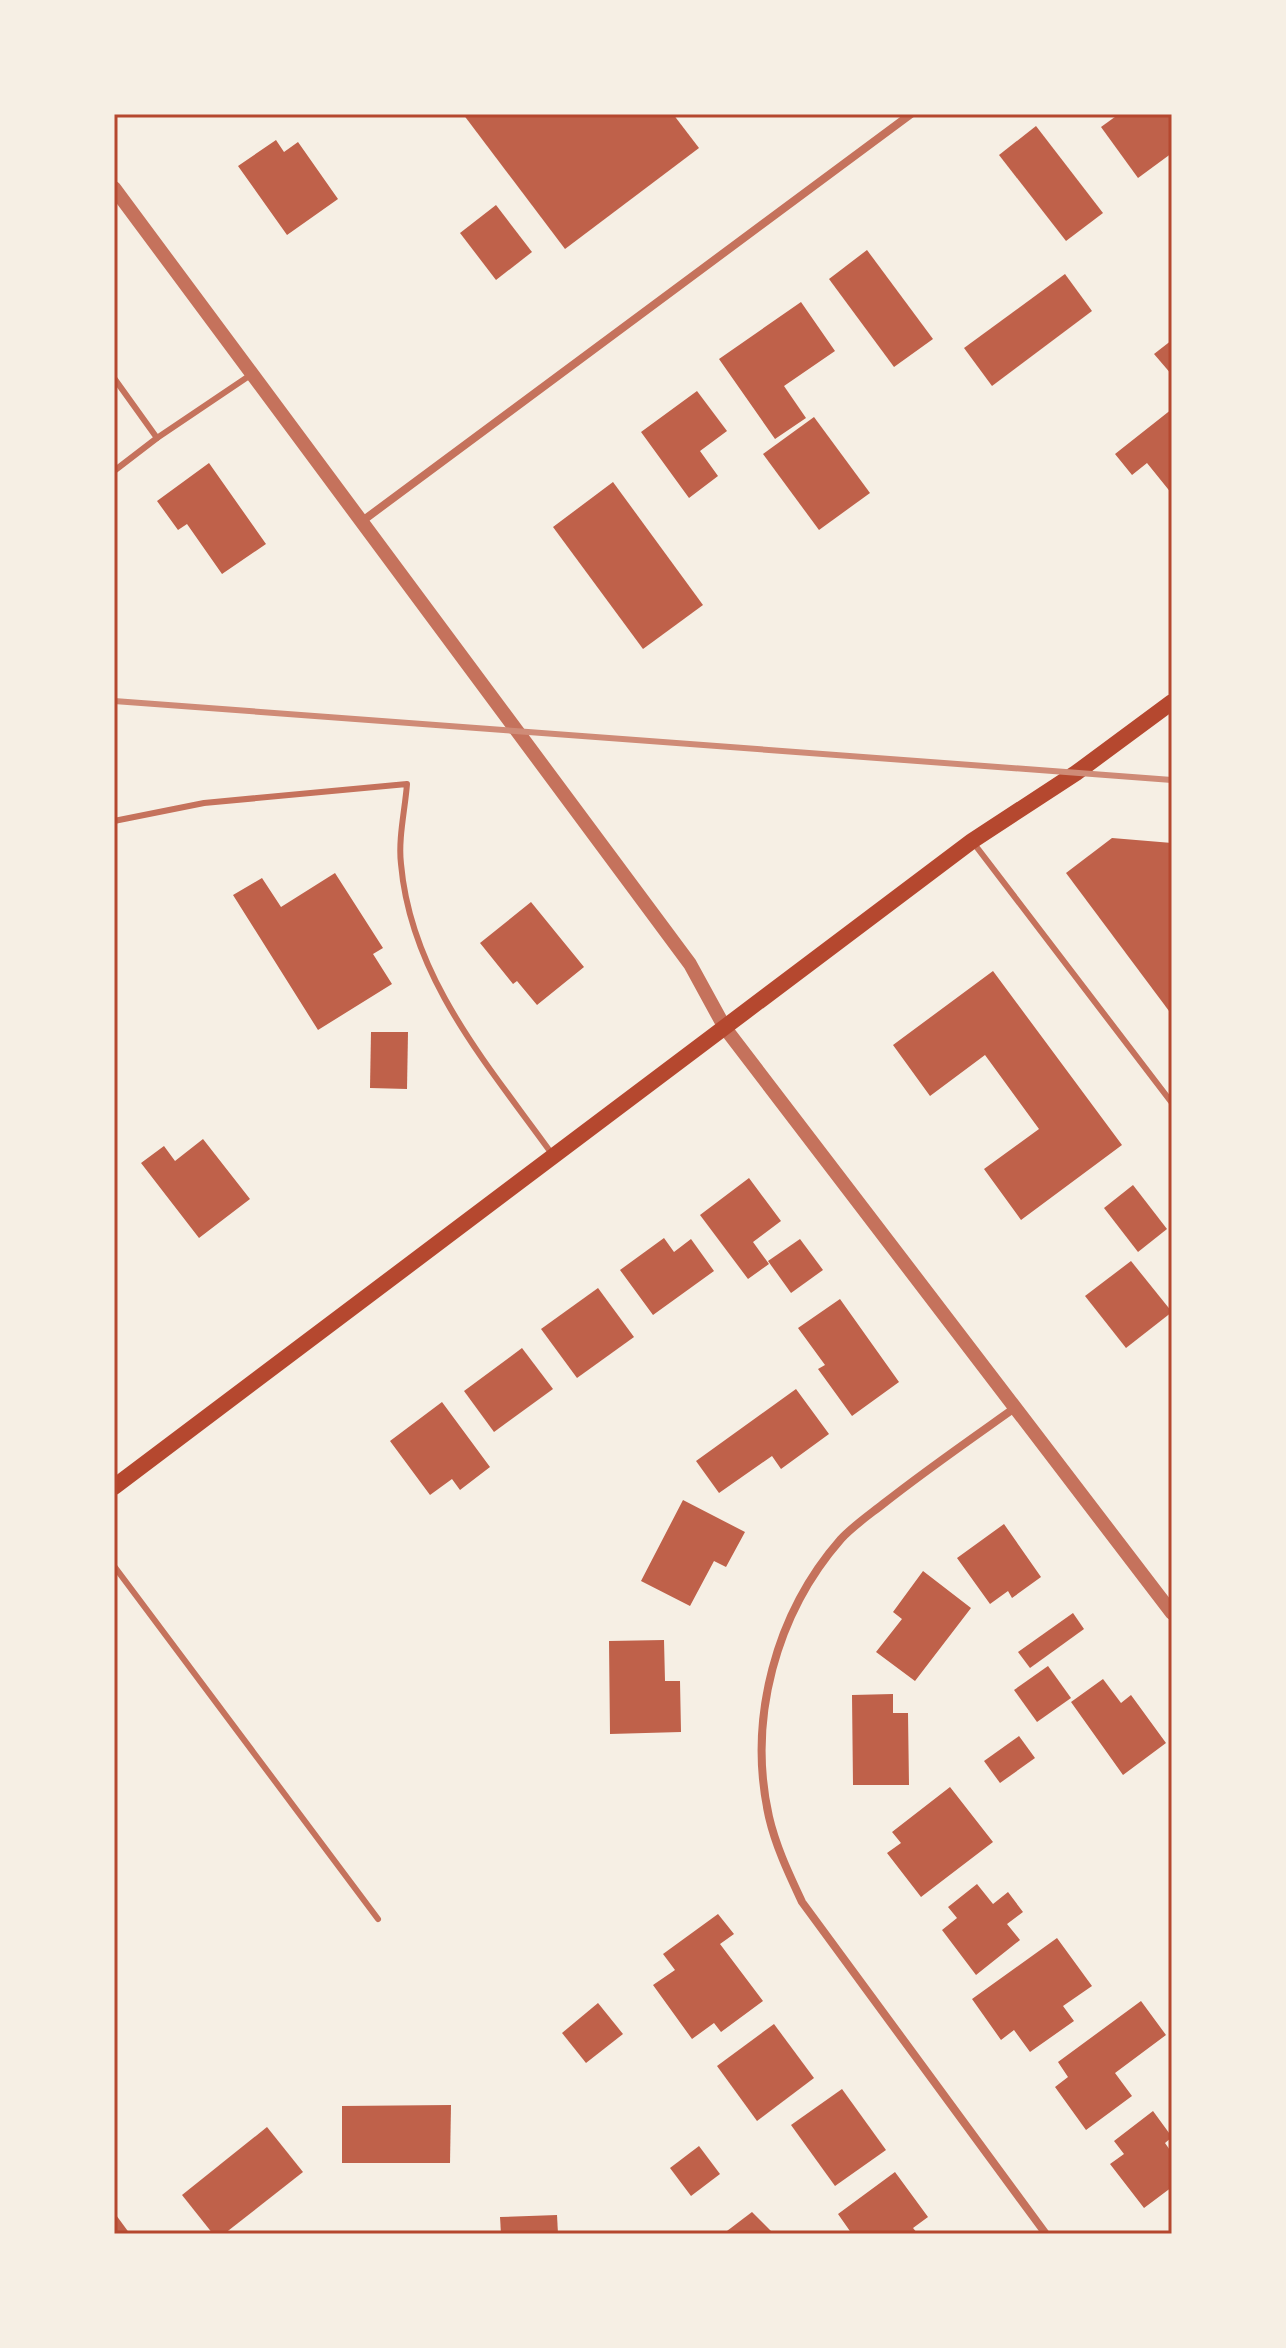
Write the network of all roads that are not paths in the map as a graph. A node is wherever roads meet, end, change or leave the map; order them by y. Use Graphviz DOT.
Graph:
graph roads {
  1 [pos="911,114"];
  2 [pos="114,188"];
  3 [pos="252,374"];
  4 [pos="114,378"];
  5 [pos="157,438"];
  6 [pos="114,471"];
  7 [pos="361,522"];
  8 [pos="1172,702"];
  9 [pos="114,821"];
  10 [pos="972,841"];
  11 [pos="725,1028"];
  12 [pos="1172,1103"];
  13 [pos="555,1157"];
  14 [pos="1017,1407"];
  15 [pos="114,1487"];
  16 [pos="114,1566"];
  17 [pos="1172,1613"];
  18 [pos="378,1919"];
  19 [pos="1046,2234"];
  1 -- 7 [label="street"];
  2 -- 3 [label="street"];
  3 -- 5 [label="lane"];
  3 -- 7 [label="street"];
  4 -- 5 [label="lane"];
  5 -- 6 [label="lane"];
  7 -- 11 [label="street"];
  8 -- 10 [label="main road"];
  9 -- 13 [label="lane"];
  10 -- 11 [label="main road"];
  10 -- 12 [label="lane"];
  11 -- 13 [label="main road"];
  11 -- 14 [label="street"];
  13 -- 15 [label="main road"];
  14 -- 17 [label="street"];
  14 -- 19 [label="street"];
  16 -- 18 [label="lane"];
}
